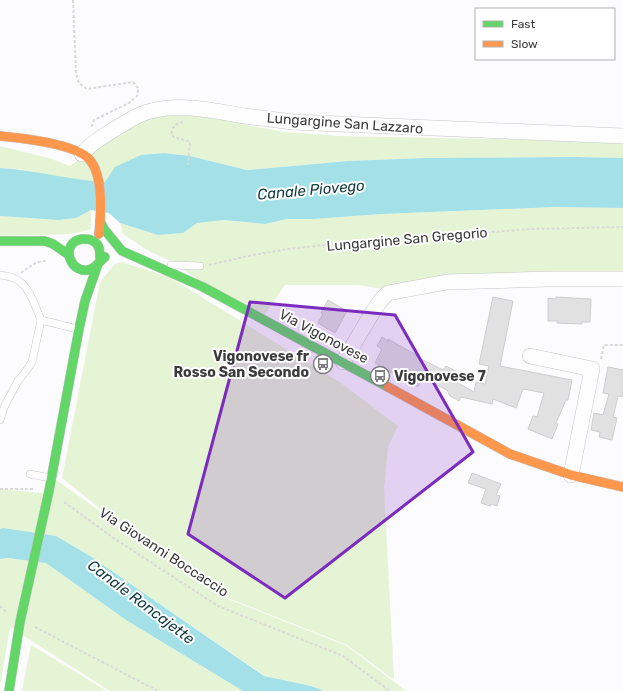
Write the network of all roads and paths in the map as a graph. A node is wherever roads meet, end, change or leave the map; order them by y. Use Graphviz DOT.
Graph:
graph roads {
  1 [pos="73,0"];
  2 [pos="189,121"];
  3 [pos="91,129"];
  4 [pos="0,136"];
  5 [pos="623,136"];
  6 [pos="82,154"];
  7 [pos="188,165"];
  8 [pos="100,221"];
  9 [pos="623,227"];
  10 [pos="0,241"];
  11 [pos="97,243"];
  12 [pos="120,248"];
  13 [pos="69,255"];
  14 [pos="51,262"];
  15 [pos="98,263"];
  16 [pos="171,265"];
  17 [pos="197,266"];
  18 [pos="78,268"];
  19 [pos="0,275"];
  20 [pos="14,278"];
  21 [pos="623,279"];
  22 [pos="85,301"];
  23 [pos="41,320"];
  24 [pos="79,329"];
  25 [pos="623,345"];
  26 [pos="530,356"];
  27 [pos="344,362"];
  28 [pos="592,369"];
  29 [pos="0,420"];
  30 [pos="30,474"];
  31 [pos="571,475"];
  32 [pos="51,478"];
  33 [pos="623,487"];
  34 [pos="0,489"];
  35 [pos="38,489"];
  36 [pos="63,501"];
  37 [pos="25,623"];
  38 [pos="9,691"];
  39 [pos="158,691"];
  40 [pos="390,691"];
  1 -- 3 [label="path"];
  2 -- 7 [label="path"];
  4 -- 6 [label="main road"];
  5 -- 6 [label="street, Lungargine San Lazzaro"];
  6 -- 8 [label="main road"];
  8 -- 11 [label="main road"];
  8 -- 12 [label="main road"];
  9 -- 17 [label="path, Lungargine San Gregorio"];
  10 -- 13 [label="main road"];
  11 -- 12 [label="main road, Via Vigonovese"];
  11 -- 13 [label="main road"];
  11 -- 15 [label="main road"];
  12 -- 15 [label="main road"];
  12 -- 27 [label="main road, Via Vigonovese"];
  13 -- 18 [label="main road"];
  14 -- 20 [label="path"];
  15 -- 18 [label="main road"];
  15 -- 22 [label="main road"];
  16 -- 17 [label="lane"];
  18 -- 22 [label="main road"];
  19 -- 20 [label="lane"];
  20 -- 23 [label="lane"];
  21 -- 27 [label="street"];
  22 -- 24 [label="main road"];
  23 -- 24 [label="lane"];
  23 -- 29 [label="lane"];
  24 -- 32 [label="main road"];
  25 -- 28 [label="path"];
  26 -- 28 [label="street"];
  27 -- 31 [label="main road, Via Vigonovese"];
  28 -- 31 [label="street"];
  30 -- 32 [label="lane"];
  31 -- 33 [label="main road, Via Vigonovese"];
  32 -- 37 [label="main road"];
  34 -- 35 [label="path"];
  36 -- 40 [label="path, Via Giovanni Boccaccio"];
  37 -- 38 [label="main road"];
  37 -- 39 [label="path"];
}
